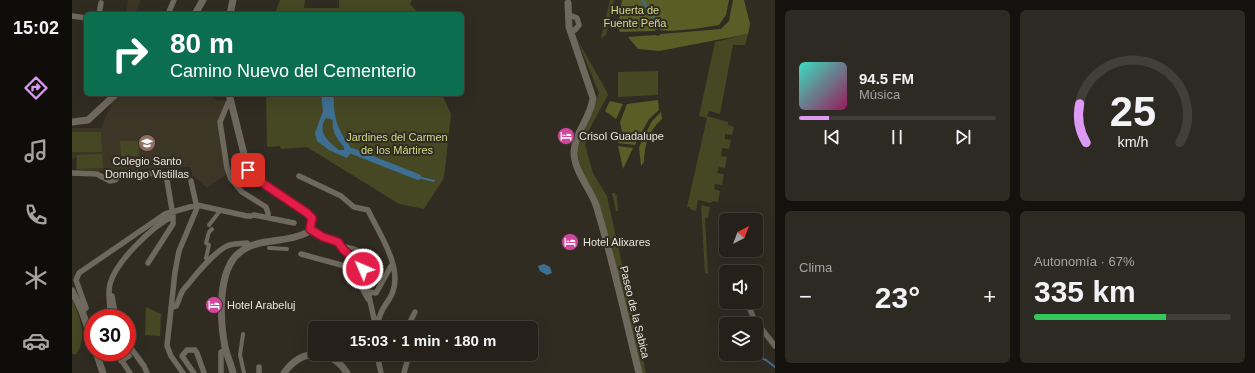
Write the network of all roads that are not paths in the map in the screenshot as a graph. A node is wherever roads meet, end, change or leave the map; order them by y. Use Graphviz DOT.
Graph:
graph roads {
  1 [pos="174,0"];
  2 [pos="203,0"];
  3 [pos="232,0"];
  4 [pos="567,2"];
  5 [pos="101,3"];
  6 [pos="99,12"];
  7 [pos="169,12"];
  8 [pos="196,12"];
  9 [pos="230,12"];
  10 [pos="72,16"];
  11 [pos="84,18"];
  12 [pos="571,31"];
  13 [pos="114,96"];
  14 [pos="230,98"];
  15 [pos="72,122"];
  16 [pos="72,173"];
  17 [pos="299,176"];
  18 [pos="191,181"];
  19 [pos="197,205"];
  20 [pos="220,211"];
  21 [pos="173,214"];
  22 [pos="268,217"];
  23 [pos="294,223"];
  24 [pos="209,225"];
  25 [pos="212,229"];
  26 [pos="310,229"];
  27 [pos="341,244"];
  28 [pos="250,246"];
  29 [pos="269,248"];
  30 [pos="287,249"];
  31 [pos="301,254"];
  32 [pos="361,254"];
  33 [pos="208,262"];
  34 [pos="148,263"];
  35 [pos="392,263"];
  36 [pos="72,291"];
  37 [pos="368,292"];
  38 [pos="110,295"];
  39 [pos="369,301"];
  40 [pos="171,308"];
  41 [pos="110,309"];
  42 [pos="115,309"];
  43 [pos="750,309"];
  44 [pos="82,311"];
  45 [pos="415,312"];
  46 [pos="84,317"];
  47 [pos="374,321"];
  48 [pos="378,321"];
  49 [pos="410,321"];
  50 [pos="242,334"];
  51 [pos="775,346"];
  52 [pos="226,349"];
  53 [pos="136,355"];
  54 [pos="99,361"];
  55 [pos="121,361"];
  56 [pos="378,361"];
  57 [pos="407,361"];
  58 [pos="104,373"];
  59 [pos="130,373"];
  60 [pos="147,373"];
  61 [pos="183,373"];
  62 [pos="194,373"];
  63 [pos="204,373"];
  64 [pos="221,373"];
  65 [pos="233,373"];
  66 [pos="244,373"];
  67 [pos="284,373"];
  68 [pos="347,373"];
  69 [pos="380,373"];
  70 [pos="404,373"];
  71 [pos="639,373"];
  1 -- 7 [label="street"];
  2 -- 8 [label="street"];
  3 -- 9 [label="street"];
  4 -- 12 [label="street"];
  4 -- 12 [label="street"];
  5 -- 6 [label="street"];
  10 -- 11 [label="street"];
  12 -- 71 [label="street, Paseo de la Sabica"];
  13 -- 15 [label="street"];
  14 -- 22 [label="street"];
  14 -- 26 [label="street"];
  16 -- 21 [label="street"];
  17 -- 35 [label="street"];
  18 -- 19 [label="street"];
  19 -- 20 [label="street"];
  19 -- 21 [label="street"];
  19 -- 40 [label="street"];
  20 -- 22 [label="street"];
  20 -- 24 [label="street"];
  21 -- 34 [label="street"];
  21 -- 38 [label="street"];
  21 -- 44 [label="street"];
  22 -- 23 [label="street"];
  25 -- 33 [label="street"];
  26 -- 27 [label="street"];
  26 -- 28 [label="street"];
  27 -- 32 [label="street"];
  27 -- 37 [label="street"];
  28 -- 33 [label="street"];
  28 -- 52 [label="street"];
  29 -- 30 [label="street"];
  31 -- 39 [label="street"];
  33 -- 40 [label="street"];
  35 -- 37 [label="street"];
  35 -- 48 [label="street"];
  36 -- 44 [label="street"];
  37 -- 39 [label="street"];
  38 -- 41 [label="street"];
  38 -- 42 [label="street"];
  39 -- 47 [label="street"];
  40 -- 61 [label="street"];
  43 -- 51 [label="street"];
  44 -- 46 [label="street"];
  45 -- 49 [label="street"];
  50 -- 66 [label="street"];
  52 -- 64 [label="street"];
  52 -- 65 [label="street"];
  53 -- 60 [label="street"];
  54 -- 58 [label="street"];
  55 -- 59 [label="street"];
  56 -- 69 [label="street"];
  57 -- 70 [label="street"];
  62 -- 63 [label="street"];
  67 -- 68 [label="street"];
}
